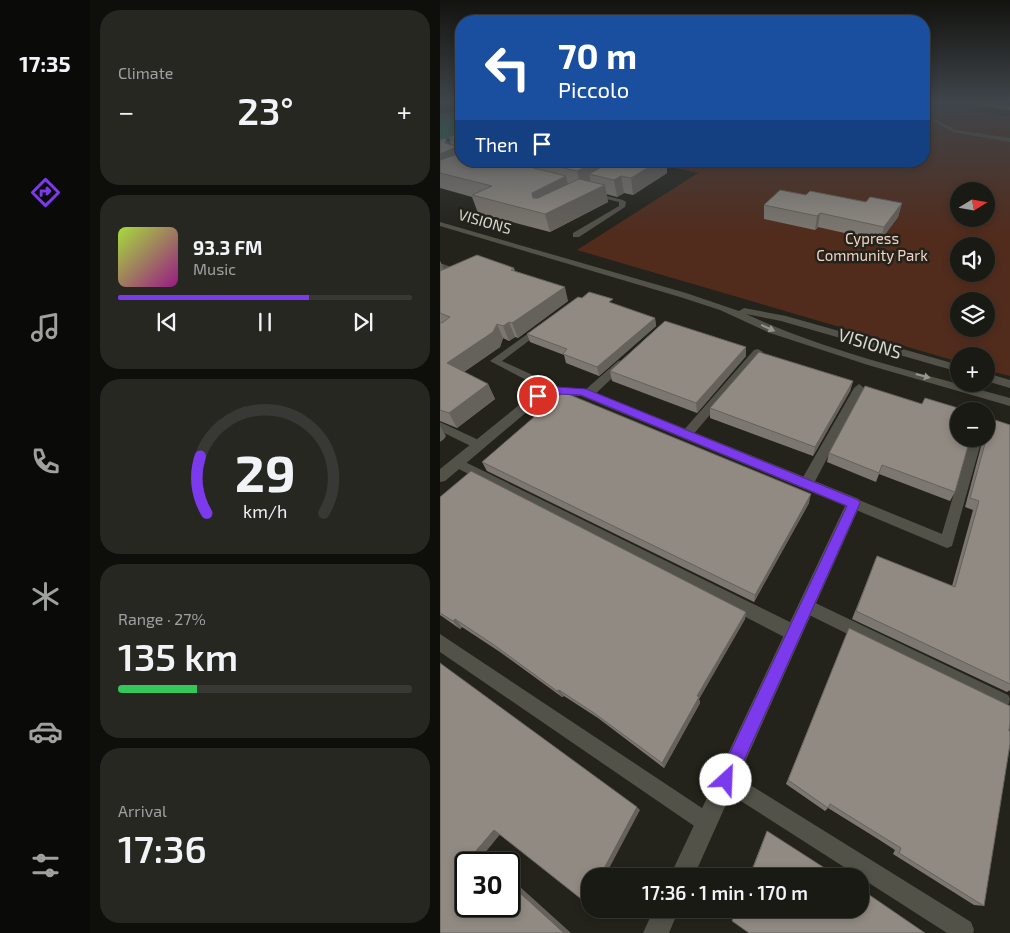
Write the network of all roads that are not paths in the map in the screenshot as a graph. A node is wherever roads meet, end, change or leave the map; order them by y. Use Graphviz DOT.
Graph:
graph roads {
  1 [pos="590,187"];
  2 [pos="440,224"];
  3 [pos="576,235"];
  4 [pos="440,265"];
  5 [pos="440,284"];
  6 [pos="724,308"];
  7 [pos="548,323"];
  8 [pos="758,352"];
  9 [pos="631,355"];
  10 [pos="950,366"];
  11 [pos="995,380"];
  12 [pos="1010,384"];
  13 [pos="859,388"];
  14 [pos="557,390"];
  15 [pos="588,394"];
  16 [pos="1010,402"];
  17 [pos="440,426"];
  18 [pos="687,434"];
  19 [pos="479,445"];
  20 [pos="974,447"];
  21 [pos="457,464"];
  22 [pos="440,477"];
  23 [pos="806,484"];
  24 [pos="854,503"];
  25 [pos="806,606"];
  26 [pos="794,633"];
  27 [pos="440,642"];
  28 [pos="1002,701"];
  29 [pos="726,780"];
  30 [pos="707,823"];
  31 [pos="686,868"];
  32 [pos="664,918"];
  33 [pos="963,930"];
  34 [pos="656,933"];
  1 -- 3 [label="lane"];
  2 -- 6 [label="street, VISIONS"];
  4 -- 5 [label="lane"];
  6 -- 10 [label="street, VISIONS"];
  6 -- 16 [label="street, VISIONS, one-way"];
  7 -- 14 [label="lane"];
  8 -- 18 [label="lane"];
  9 -- 15 [label="lane"];
  11 -- 12 [label="street"];
  13 -- 23 [label="lane"];
  14 -- 15 [label="street"];
  14 -- 19 [label="street"];
  15 -- 18 [label="street"];
  17 -- 19 [label="lane"];
  18 -- 23 [label="street"];
  19 -- 21 [label="street"];
  20 -- 24 [label="lane"];
  21 -- 22 [label="street"];
  21 -- 26 [label="lane"];
  23 -- 24 [label="street"];
  24 -- 25 [label="street"];
  25 -- 26 [label="street"];
  25 -- 28 [label="lane"];
  26 -- 29 [label="street"];
  27 -- 30 [label="lane"];
  29 -- 30 [label="street"];
  29 -- 33 [label="lane"];
  30 -- 31 [label="street"];
  32 -- 34 [label="street"];
}
